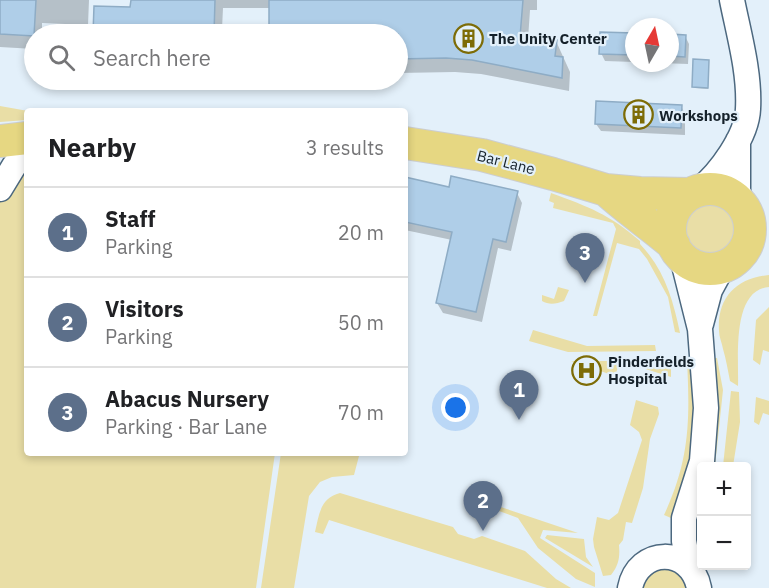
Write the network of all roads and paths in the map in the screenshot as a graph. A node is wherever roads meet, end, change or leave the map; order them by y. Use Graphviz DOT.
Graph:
graph roads {
  1 [pos="732,0"];
  2 [pos="24,138"];
  3 [pos="0,141"];
  4 [pos="738,141"];
  5 [pos="408,143"];
  6 [pos="24,155"];
  7 [pos="0,172"];
  8 [pos="0,188"];
  9 [pos="606,190"];
  10 [pos="695,192"];
  11 [pos="752,213"];
  12 [pos="678,251"];
  13 [pos="744,259"];
  14 [pos="700,329"];
  15 [pos="684,518"];
  16 [pos="651,559"];
  17 [pos="694,577"];
  18 [pos="630,588"];
  1 -- 4 [label="street"];
  2 -- 3 [label="main road"];
  4 -- 10 [label="street"];
  4 -- 11 [label="street"];
  5 -- 9 [label="main road, Bar Lane"];
  6 -- 8 [label="street"];
  7 -- 8 [label="street"];
  9 -- 10 [label="main road, Bar Lane"];
  9 -- 12 [label="main road, Bar Lane"];
  10 -- 11 [label="main road"];
  10 -- 12 [label="main road"];
  11 -- 13 [label="main road"];
  12 -- 13 [label="main road"];
  12 -- 14 [label="street"];
  13 -- 14 [label="street"];
  14 -- 15 [label="street"];
  15 -- 16 [label="street"];
  15 -- 17 [label="street"];
  16 -- 17 [label="street"];
  16 -- 18 [label="street"];
}
